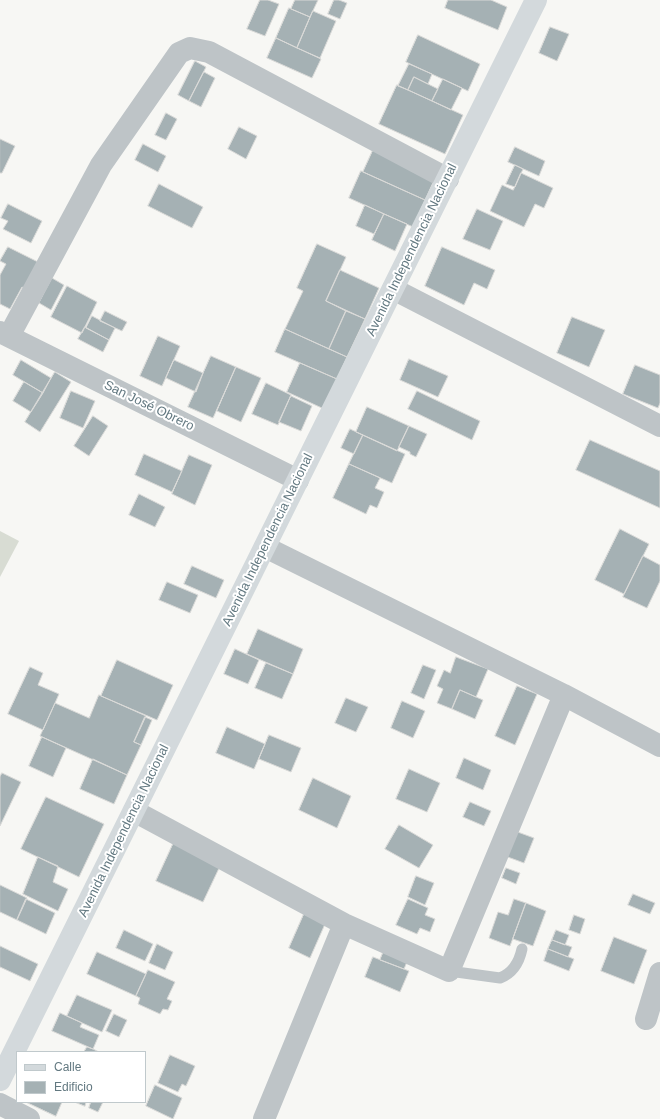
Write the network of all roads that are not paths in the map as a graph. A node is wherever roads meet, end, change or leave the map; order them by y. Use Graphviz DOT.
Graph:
graph roads {
  1 [pos="536,0"];
  2 [pos="448,179"];
  3 [pos="393,289"];
  4 [pos="5,334"];
  5 [pos="660,426"];
  6 [pos="298,480"];
  7 [pos="265,547"];
  8 [pos="564,695"];
  9 [pos="660,746"];
  10 [pos="134,811"];
  11 [pos="344,924"];
  12 [pos="522,949"];
  13 [pos="449,971"];
  14 [pos="660,973"];
  15 [pos="646,1019"];
  16 [pos="0,1080"];
  17 [pos="0,1104"];
  18 [pos="29,1119"];
  19 [pos="264,1119"];
  1 -- 2 [label="main road, Avenida Independencia Nacional"];
  2 -- 3 [label="main road, Avenida Independencia Nacional"];
  2 -- 4 [label="street"];
  3 -- 5 [label="street"];
  3 -- 6 [label="main road, Avenida Independencia Nacional"];
  4 -- 6 [label="street, San José Obrero"];
  6 -- 7 [label="main road, Avenida Independencia Nacional"];
  7 -- 8 [label="street"];
  7 -- 10 [label="main road, Avenida Independencia Nacional"];
  8 -- 9 [label="street"];
  8 -- 13 [label="street"];
  10 -- 11 [label="street"];
  10 -- 16 [label="main road, Avenida Independencia Nacional"];
  11 -- 13 [label="street"];
  11 -- 19 [label="street"];
  12 -- 13 [label="lane"];
  14 -- 15 [label="street"];
  17 -- 18 [label="street"];
}
